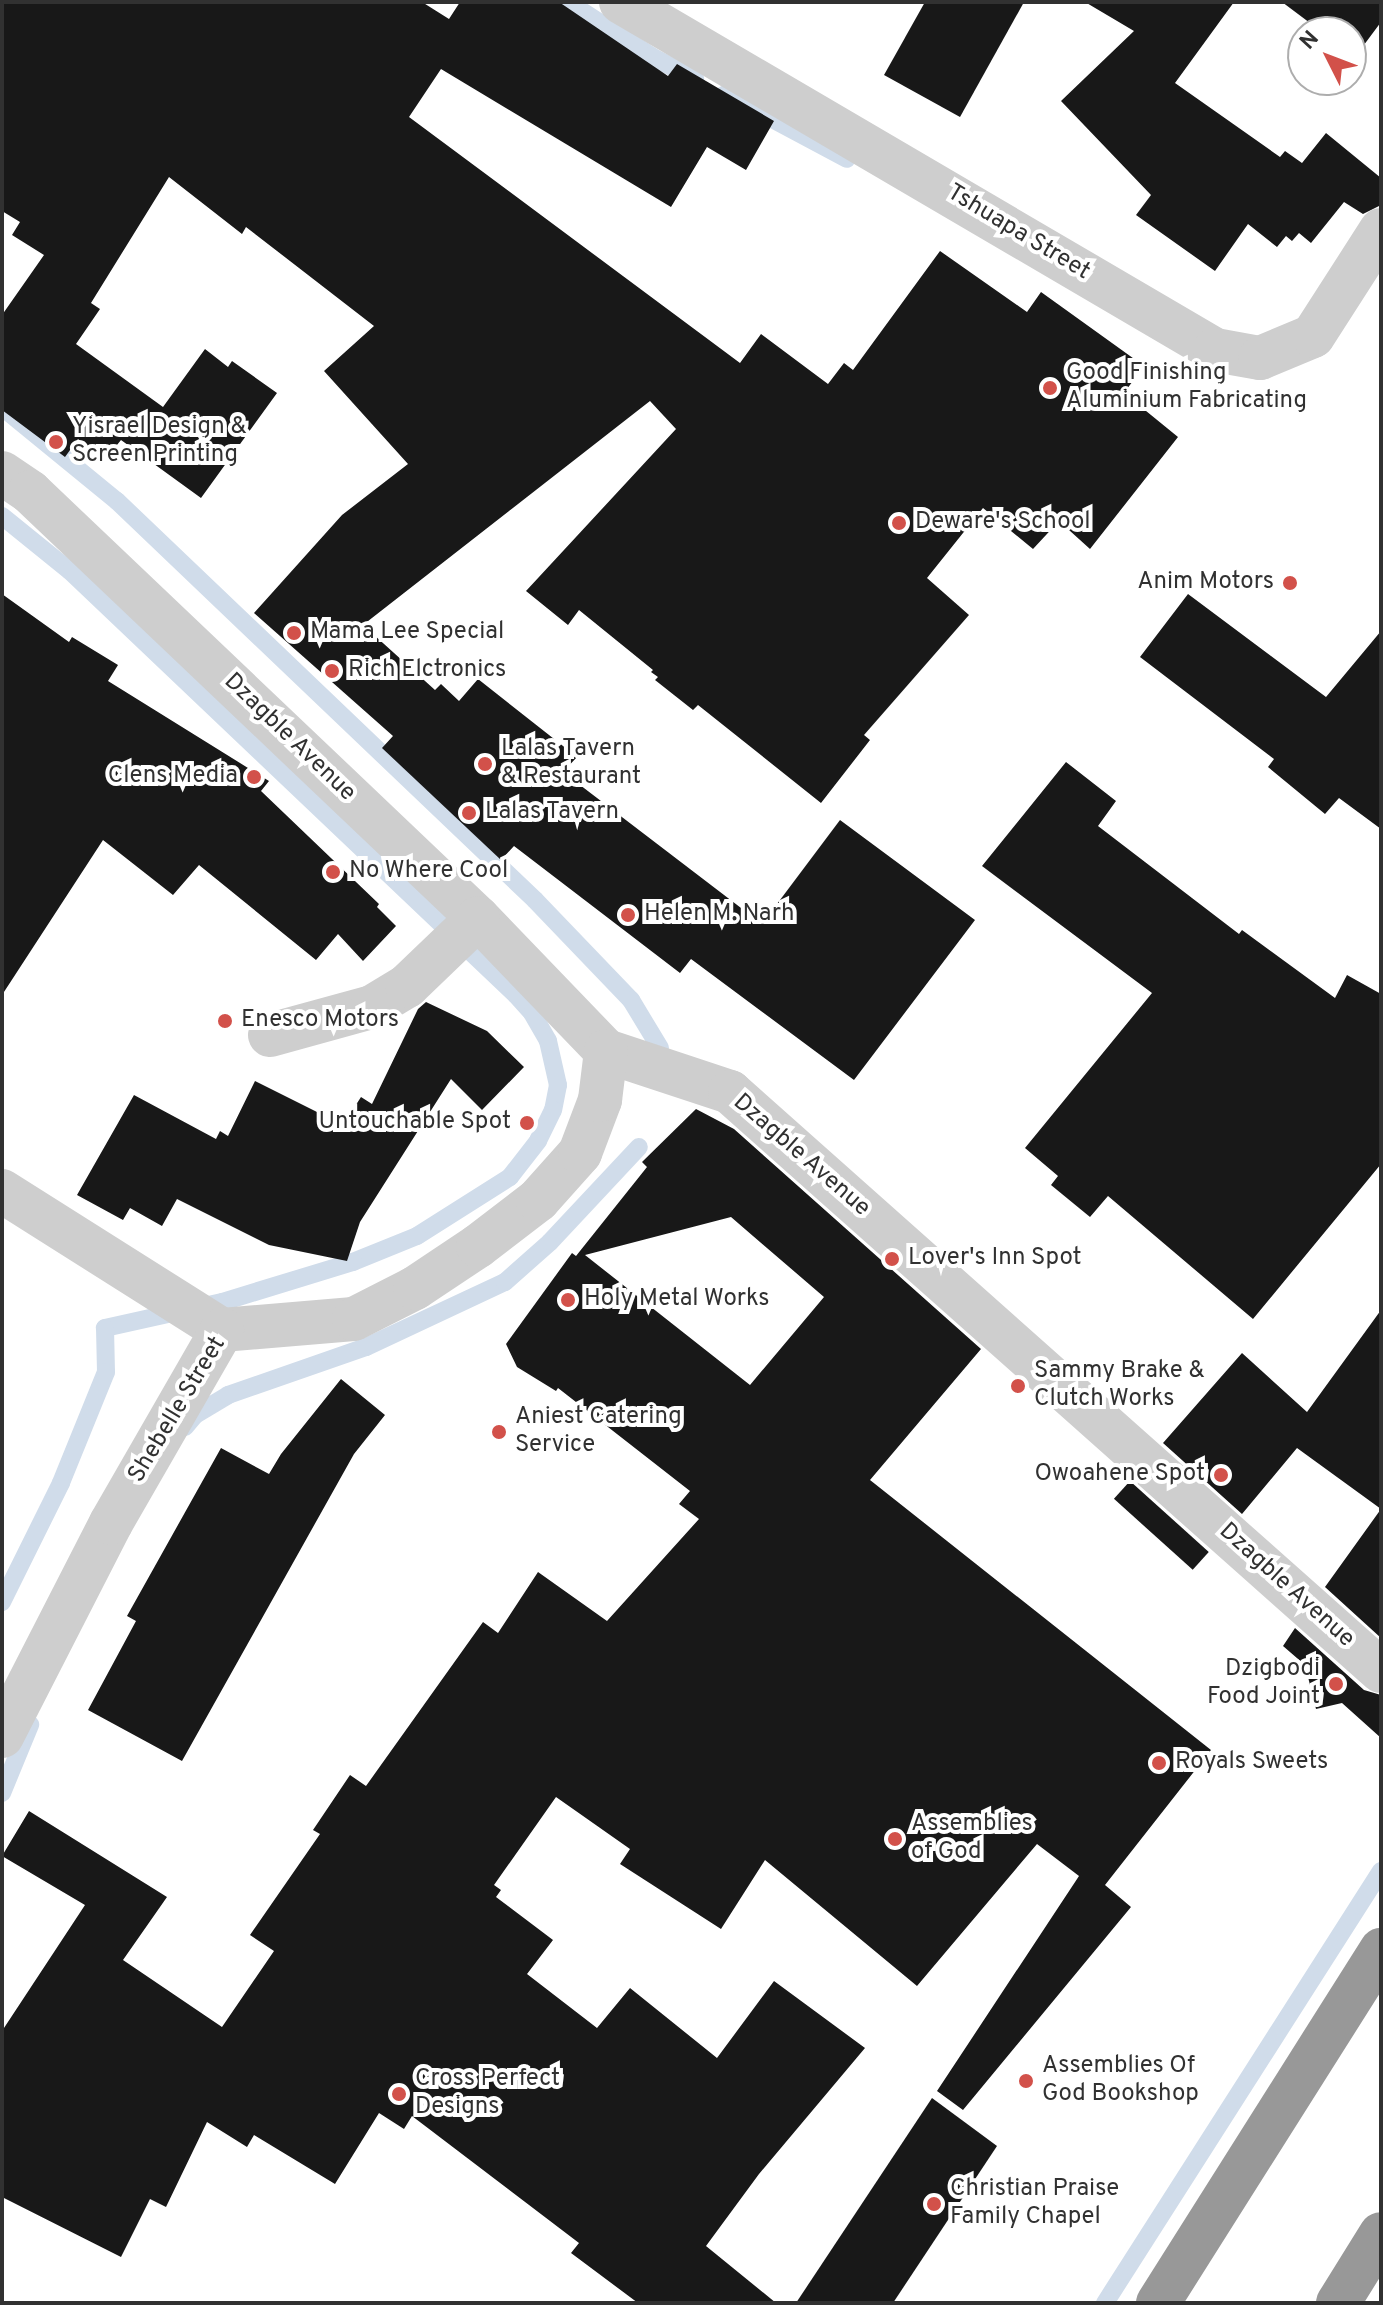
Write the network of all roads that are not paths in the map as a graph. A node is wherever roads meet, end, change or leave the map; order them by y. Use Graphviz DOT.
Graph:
graph roads {
  1 [pos="621,2"];
  2 [pos="1381,230"];
  3 [pos="2,473"];
  4 [pos="478,918"];
  5 [pos="270,1035"];
  6 [pos="606,1051"];
  7 [pos="2,1191"];
  8 [pos="222,1330"];
  9 [pos="1381,1671"];
  10 [pos="2,1736"];
  11 [pos="1381,1950"];
  12 [pos="1381,2234"];
  13 [pos="1158,2303"];
  14 [pos="1338,2303"];
  1 -- 2 [label="street, Tshuapa Street"];
  3 -- 4 [label="street, Dzagble Avenue"];
  4 -- 5 [label="street"];
  4 -- 6 [label="street, Dzagble Avenue"];
  6 -- 8 [label="street, Shebelle Street"];
  6 -- 9 [label="street, Dzagble Avenue"];
  7 -- 8 [label="street"];
  8 -- 10 [label="street, Shebelle Street"];
  11 -- 13 [label="highway"];
  12 -- 14 [label="highway"];
}
